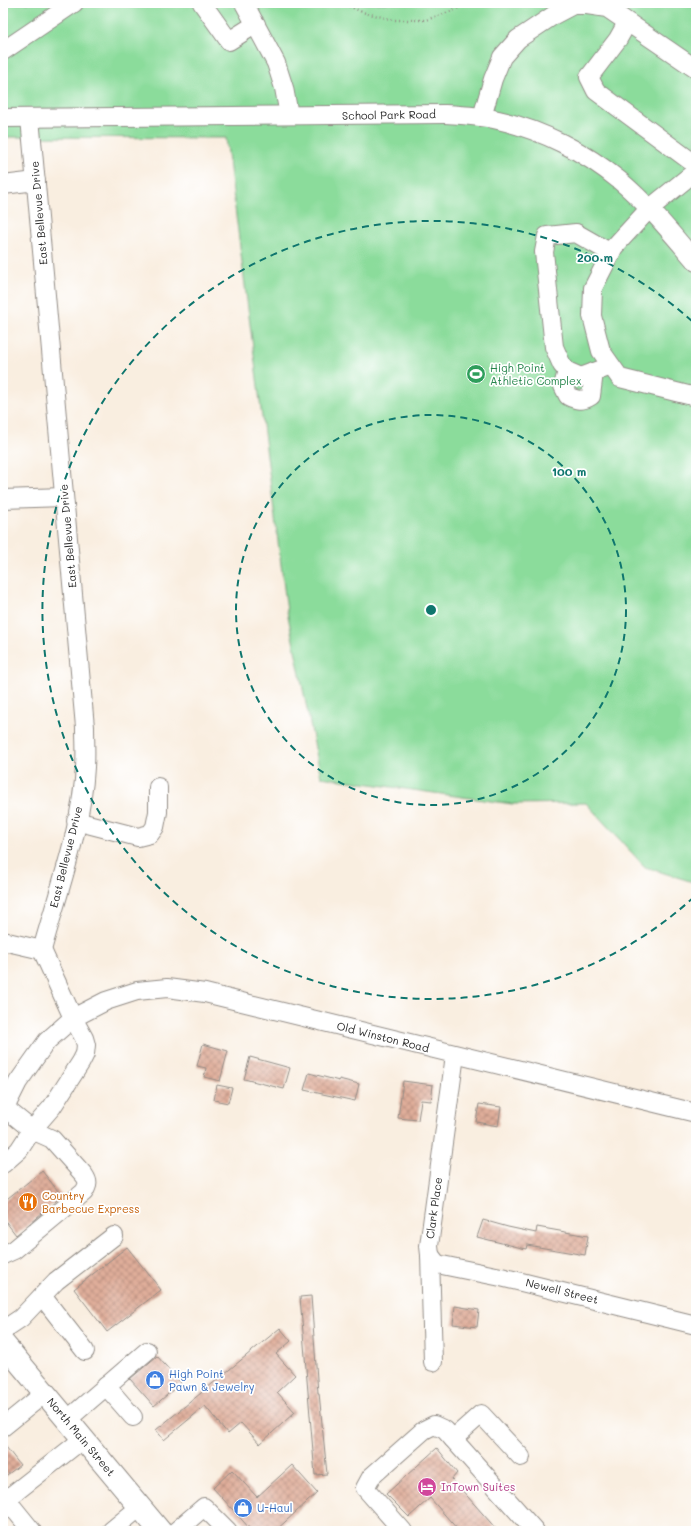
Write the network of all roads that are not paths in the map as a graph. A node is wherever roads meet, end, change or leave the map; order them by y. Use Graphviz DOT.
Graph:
graph roads {
  1 [pos="74,3"];
  2 [pos="202,3"];
  3 [pos="244,3"];
  4 [pos="628,22"];
  5 [pos="256,24"];
  6 [pos="3,51"];
  7 [pos="696,69"];
  8 [pos="289,116"];
  9 [pos="482,117"];
  10 [pos="3,118"];
  11 [pos="30,118"];
  12 [pos="696,165"];
  13 [pos="696,171"];
  14 [pos="36,181"];
  15 [pos="3,185"];
  16 [pos="649,209"];
  17 [pos="611,253"];
  18 [pos="696,262"];
  19 [pos="611,366"];
  20 [pos="567,371"];
  21 [pos="594,372"];
  22 [pos="696,397"];
  23 [pos="64,497"];
  24 [pos="3,499"];
  25 [pos="158,787"];
  26 [pos="76,821"];
  27 [pos="3,941"];
  28 [pos="42,950"];
  29 [pos="73,1018"];
  30 [pos="455,1055"];
  31 [pos="4,1110"];
  32 [pos="696,1114"];
  33 [pos="32,1130"];
  34 [pos="3,1164"];
  35 [pos="114,1236"];
  36 [pos="3,1255"];
  37 [pos="430,1255"];
  38 [pos="42,1296"];
  39 [pos="696,1325"];
  40 [pos="3,1330"];
  41 [pos="3,1343"];
  42 [pos="85,1351"];
  43 [pos="147,1351"];
  44 [pos="433,1362"];
  45 [pos="106,1386"];
  46 [pos="45,1393"];
  47 [pos="133,1417"];
  48 [pos="67,1420"];
  49 [pos="3,1427"];
  50 [pos="83,1439"];
  51 [pos="452,1439"];
  52 [pos="521,1457"];
  53 [pos="4,1500"];
  54 [pos="140,1507"];
  55 [pos="32,1531"];
  56 [pos="111,1531"];
  57 [pos="160,1531"];
  58 [pos="176,1531"];
  59 [pos="228,1531"];
  60 [pos="403,1531"];
  61 [pos="535,1531"];
  1 -- 6 [label="street"];
  2 -- 5 [label="street"];
  3 -- 5 [label="street"];
  4 -- 7 [label="street"];
  4 -- 9 [label="street"];
  4 -- 12 [label="street"];
  5 -- 8 [label="street"];
  8 -- 9 [label="street, School Park Road"];
  8 -- 11 [label="street, School Park Road"];
  9 -- 16 [label="street, School Park Road"];
  10 -- 11 [label="street, School Park Road"];
  11 -- 14 [label="street, East Bellevue Drive"];
  13 -- 16 [label="street"];
  14 -- 15 [label="street"];
  14 -- 23 [label="street, East Bellevue Drive"];
  16 -- 17 [label="street"];
  16 -- 18 [label="street, School Park Road"];
  17 -- 19 [label="street"];
  17 -- 20 [label="street"];
  19 -- 21 [label="street"];
  19 -- 22 [label="street"];
  20 -- 21 [label="street"];
  20 -- 21 [label="street"];
  23 -- 24 [label="street"];
  23 -- 26 [label="street, East Bellevue Drive"];
  25 -- 26 [label="street"];
  26 -- 28 [label="street, East Bellevue Drive"];
  27 -- 28 [label="street"];
  28 -- 29 [label="street"];
  29 -- 30 [label="street, Old Winston Road"];
  29 -- 31 [label="street, Old Winston Road"];
  29 -- 33 [label="street"];
  30 -- 32 [label="street, Old Winston Road"];
  30 -- 37 [label="street, Clark Place"];
  31 -- 33 [label="street"];
  33 -- 34 [label="street"];
  33 -- 36 [label="street"];
  35 -- 38 [label="street"];
  37 -- 39 [label="street, Newell Street"];
  37 -- 44 [label="street, Clark Place"];
  38 -- 40 [label="street"];
  38 -- 42 [label="street"];
  41 -- 46 [label="main road, North Main Street"];
  43 -- 45 [label="street"];
  45 -- 47 [label="street"];
  45 -- 48 [label="street"];
  46 -- 48 [label="main road, North Main Street"];
  46 -- 49 [label="street"];
  48 -- 50 [label="main road, North Main Street"];
  50 -- 53 [label="street"];
  50 -- 54 [label="main road, North Main Street"];
  51 -- 52 [label="street"];
  51 -- 60 [label="street"];
  51 -- 61 [label="street"];
  53 -- 55 [label="street"];
  54 -- 56 [label="street"];
  54 -- 57 [label="main road, North Main Street"];
  58 -- 59 [label="street"];
}
